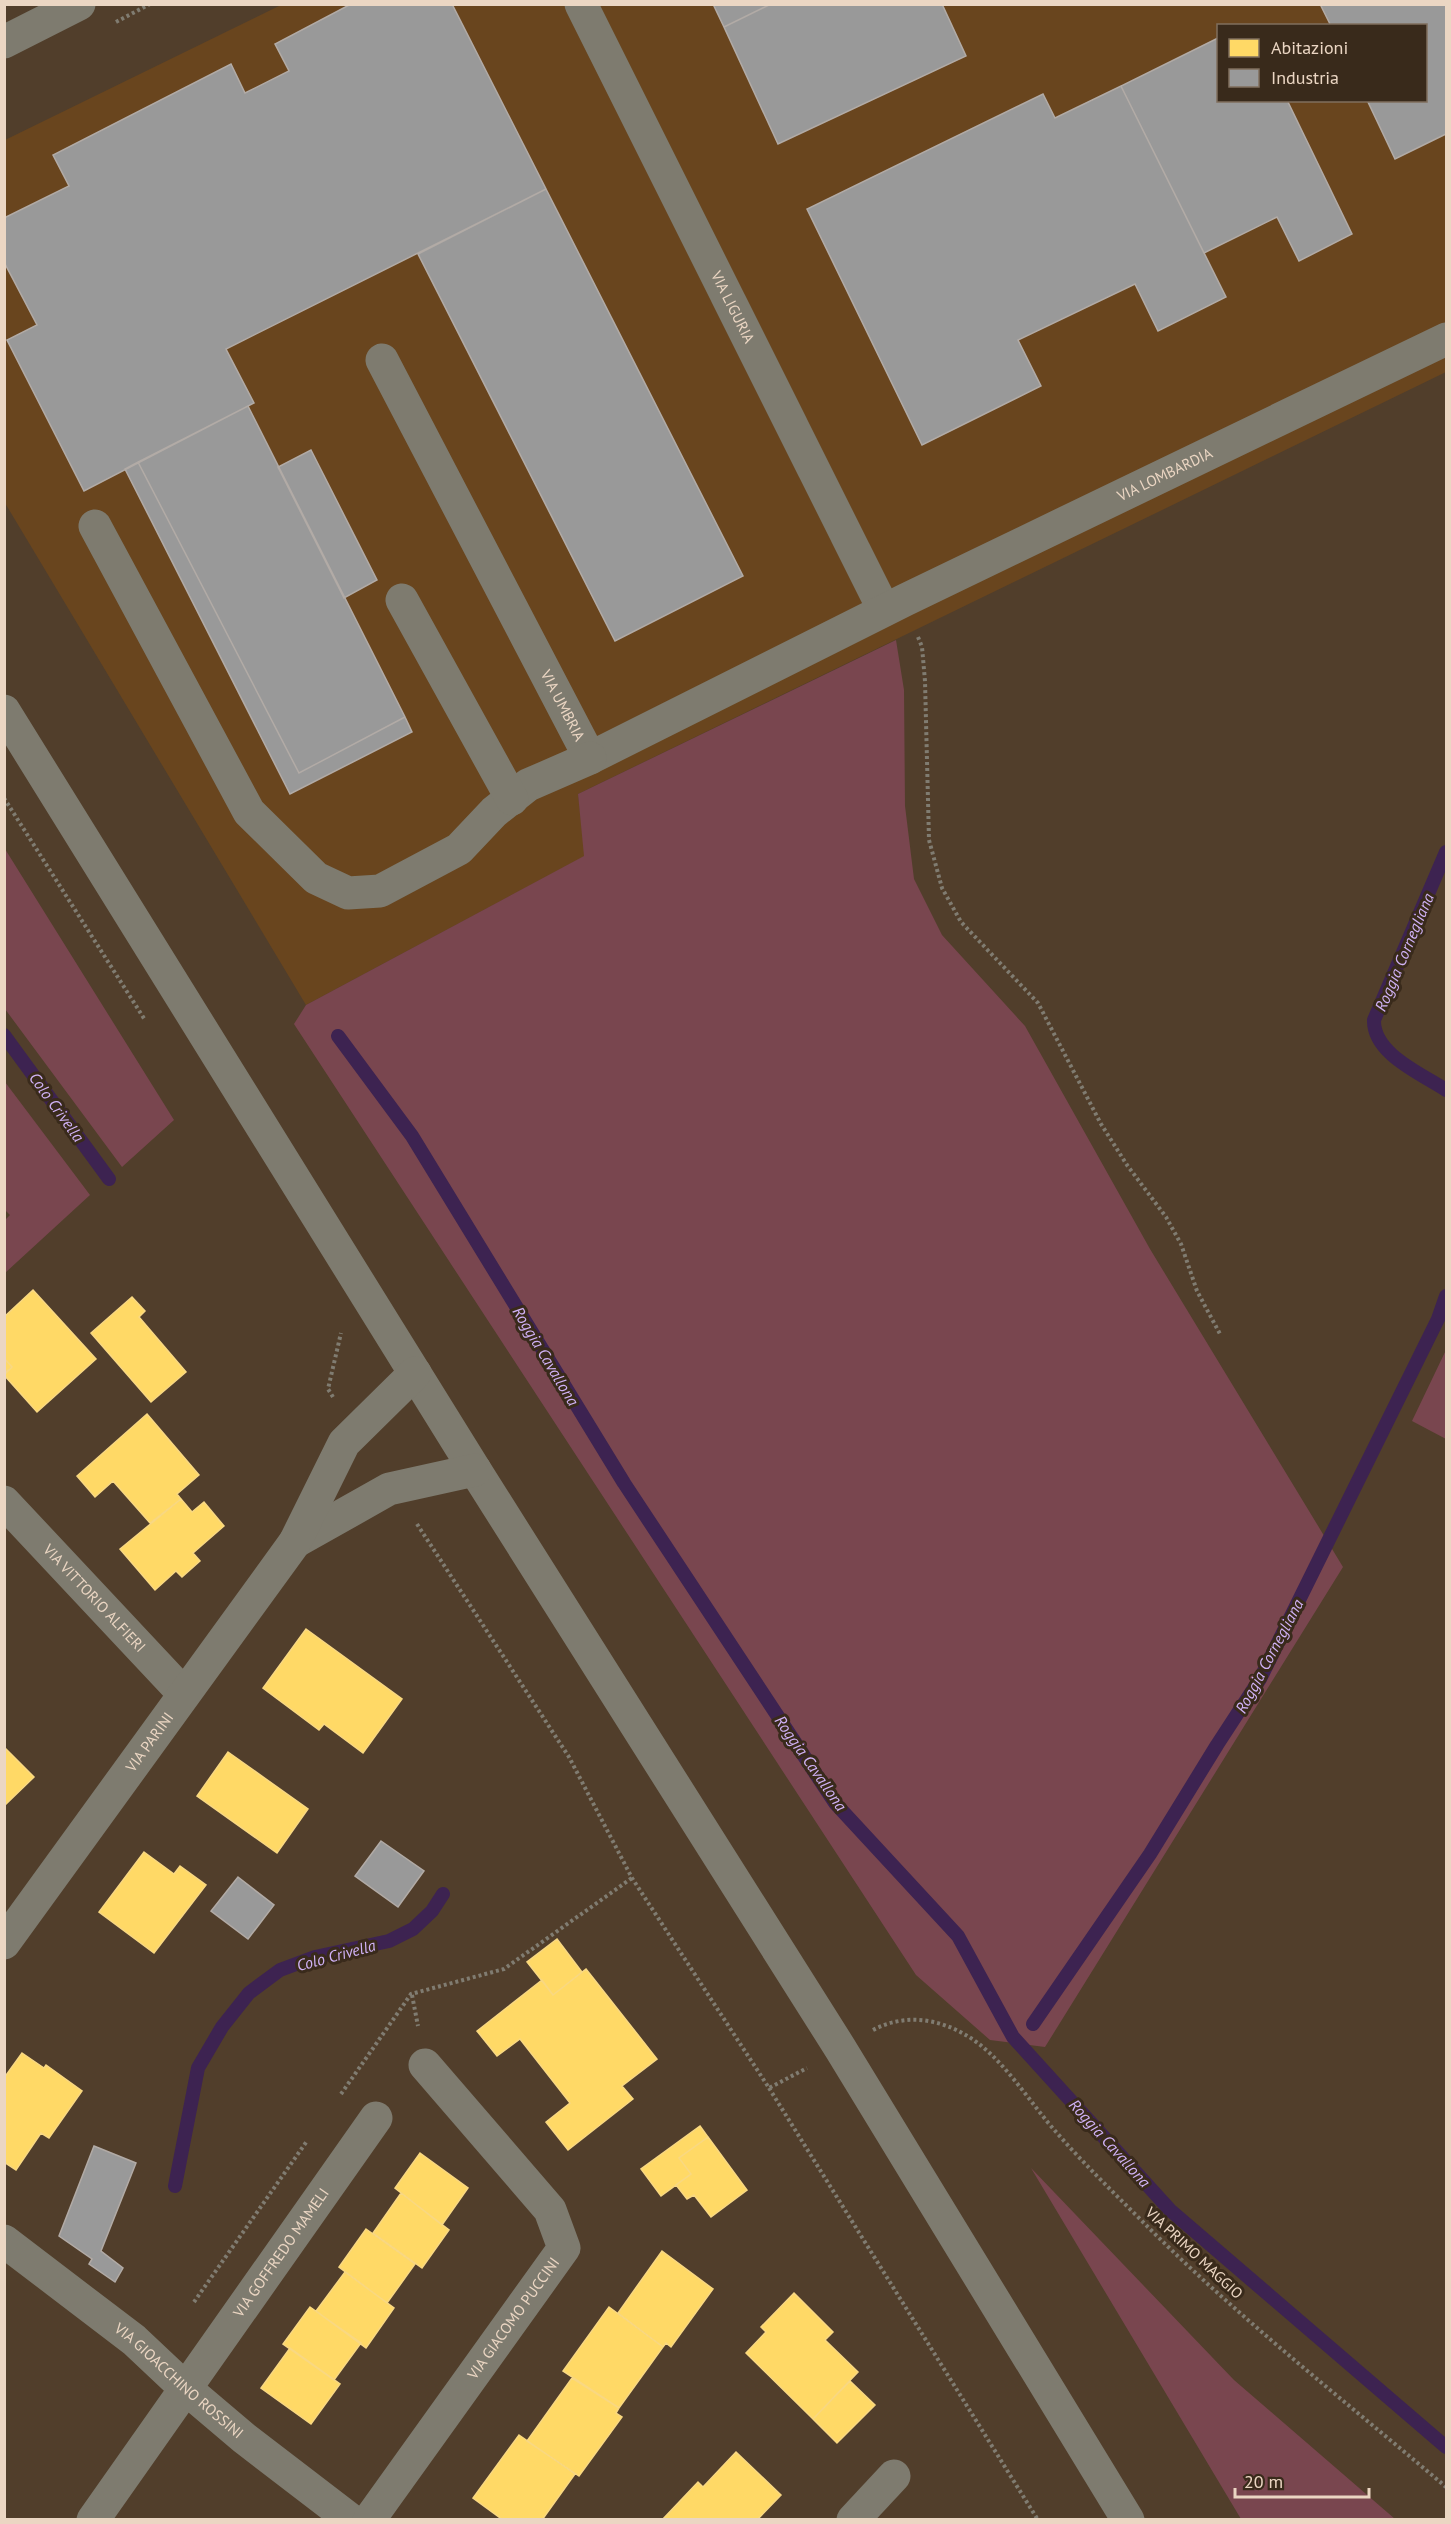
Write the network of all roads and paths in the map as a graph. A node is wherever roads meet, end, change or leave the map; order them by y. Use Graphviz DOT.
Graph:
graph roads {
  1 [pos="80,4"];
  2 [pos="581,4"];
  3 [pos="4,42"];
  4 [pos="1446,339"];
  5 [pos="382,360"];
  6 [pos="95,525"];
  7 [pos="402,600"];
  8 [pos="895,605"];
  9 [pos="4,711"];
  10 [pos="590,758"];
  11 [pos="4,798"];
  12 [pos="512,799"];
  13 [pos="151,1029"];
  14 [pos="342,1332"];
  15 [pos="1220,1334"];
  16 [pos="415,1373"];
  17 [pos="356,1430"];
  18 [pos="475,1470"];
  19 [pos="393,1488"];
  20 [pos="4,1502"];
  21 [pos="295,1542"];
  22 [pos="184,1694"];
  23 [pos="4,1943"];
  24 [pos="840,2048"];
  25 [pos="425,2065"];
  26 [pos="769,2088"];
  27 [pos="376,2118"];
  28 [pos="4,2241"];
  29 [pos="185,2388"];
  30 [pos="894,2476"];
  31 [pos="1446,2487"];
  32 [pos="93,2520"];
  33 [pos="351,2520"];
  34 [pos="369,2520"];
  35 [pos="852,2520"];
  36 [pos="1038,2520"];
  37 [pos="1128,2520"];
  1 -- 3 [label="street"];
  2 -- 8 [label="street, VIA LIGURIA"];
  4 -- 8 [label="street, VIA LOMBARDIA"];
  5 -- 10 [label="street, VIA UMBRIA"];
  6 -- 12 [label="street"];
  7 -- 12 [label="street"];
  8 -- 10 [label="street, VIA UMBRIA"];
  8 -- 15 [label="path"];
  9 -- 16 [label="street"];
  10 -- 12 [label="street"];
  11 -- 13 [label="path"];
  14 -- 17 [label="path"];
  16 -- 17 [label="street, VIA PARINI"];
  16 -- 18 [label="street"];
  17 -- 21 [label="street, VIA PARINI"];
  18 -- 19 [label="street, VIA PARINI"];
  18 -- 24 [label="street"];
  19 -- 21 [label="street, VIA PARINI"];
  19 -- 26 [label="path"];
  20 -- 22 [label="street, VIA VITTORIO ALFIERI"];
  21 -- 22 [label="street, VIA PARINI"];
  22 -- 23 [label="street, VIA PARINI"];
  24 -- 26 [label="path, VIA PRIMO MAGGIO"];
  24 -- 31 [label="path, VIA PRIMO MAGGIO"];
  24 -- 37 [label="street"];
  25 -- 34 [label="street, VIA GIACOMO PUCCINI"];
  26 -- 36 [label="path"];
  27 -- 29 [label="street, VIA GOFFREDO MAMELI"];
  28 -- 29 [label="street, VIA GIOACCHINO ROSSINI"];
  29 -- 32 [label="street"];
  29 -- 33 [label="street, VIA GIOACCHINO ROSSINI"];
  30 -- 35 [label="street"];
}
